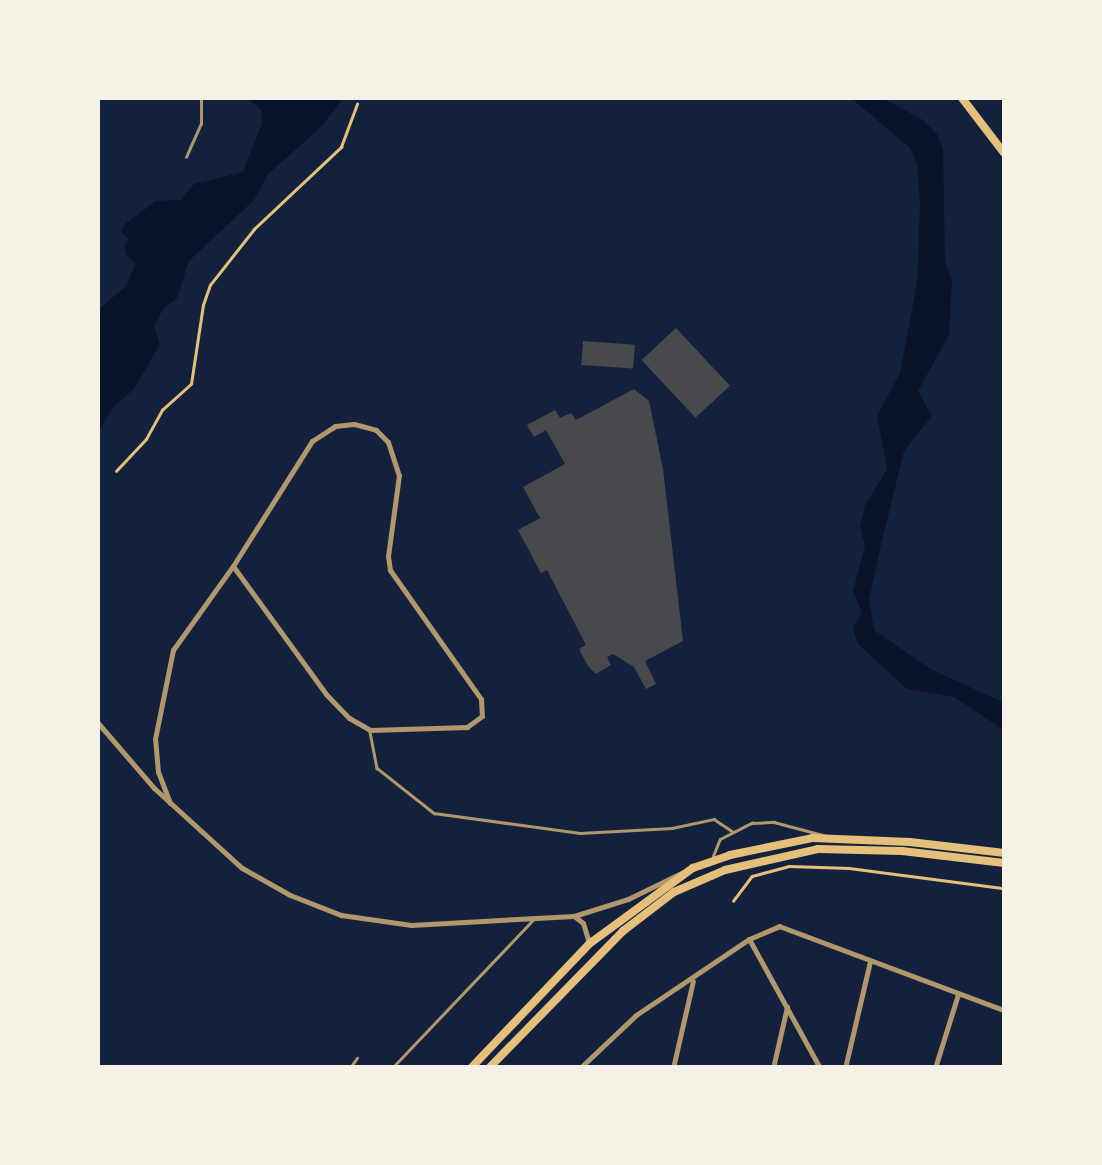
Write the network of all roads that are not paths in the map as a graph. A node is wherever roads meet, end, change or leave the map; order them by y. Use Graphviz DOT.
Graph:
graph roads {
  1 [pos="201,98"];
  2 [pos="962,98"];
  3 [pos="1004,153"];
  4 [pos="186,157"];
  5 [pos="233,566"];
  6 [pos="98,723"];
  7 [pos="370,730"];
  8 [pos="170,803"];
  9 [pos="732,830"];
  10 [pos="844,840"];
  11 [pos="1004,853"];
  12 [pos="712,861"];
  13 [pos="1004,863"];
  14 [pos="693,868"];
  15 [pos="574,916"];
  16 [pos="534,919"];
  17 [pos="748,940"];
  18 [pos="589,944"];
  19 [pos="870,961"];
  20 [pos="694,978"];
  21 [pos="958,994"];
  22 [pos="1004,1000"];
  23 [pos="788,1006"];
  24 [pos="1003,1010"];
  25 [pos="356,1058"];
  26 [pos="350,1068"];
  27 [pos="392,1068"];
  28 [pos="471,1068"];
  29 [pos="489,1068"];
  30 [pos="580,1068"];
  31 [pos="673,1068"];
  32 [pos="773,1068"];
  33 [pos="820,1068"];
  34 [pos="845,1068"];
  35 [pos="936,1068"];
  1 -- 4 [label="lane"];
  2 -- 3 [label="main road"];
  5 -- 7 [label="street"];
  5 -- 7 [label="street"];
  5 -- 8 [label="street"];
  6 -- 8 [label="street"];
  7 -- 9 [label="lane"];
  8 -- 16 [label="street"];
  9 -- 10 [label="lane"];
  9 -- 12 [label="lane"];
  10 -- 11 [label="main road"];
  10 -- 12 [label="main road"];
  12 -- 14 [label="main road"];
  13 -- 29 [label="main road"];
  14 -- 15 [label="street"];
  14 -- 18 [label="main road"];
  15 -- 16 [label="street"];
  15 -- 18 [label="street"];
  16 -- 27 [label="lane"];
  17 -- 19 [label="street"];
  17 -- 20 [label="street"];
  17 -- 23 [label="street"];
  18 -- 28 [label="main road"];
  19 -- 21 [label="street"];
  19 -- 34 [label="street"];
  20 -- 30 [label="street"];
  20 -- 31 [label="street"];
  21 -- 24 [label="street"];
  21 -- 35 [label="street"];
  22 -- 24 [label="street"];
  23 -- 32 [label="street"];
  23 -- 33 [label="street"];
  25 -- 26 [label="lane"];
}
